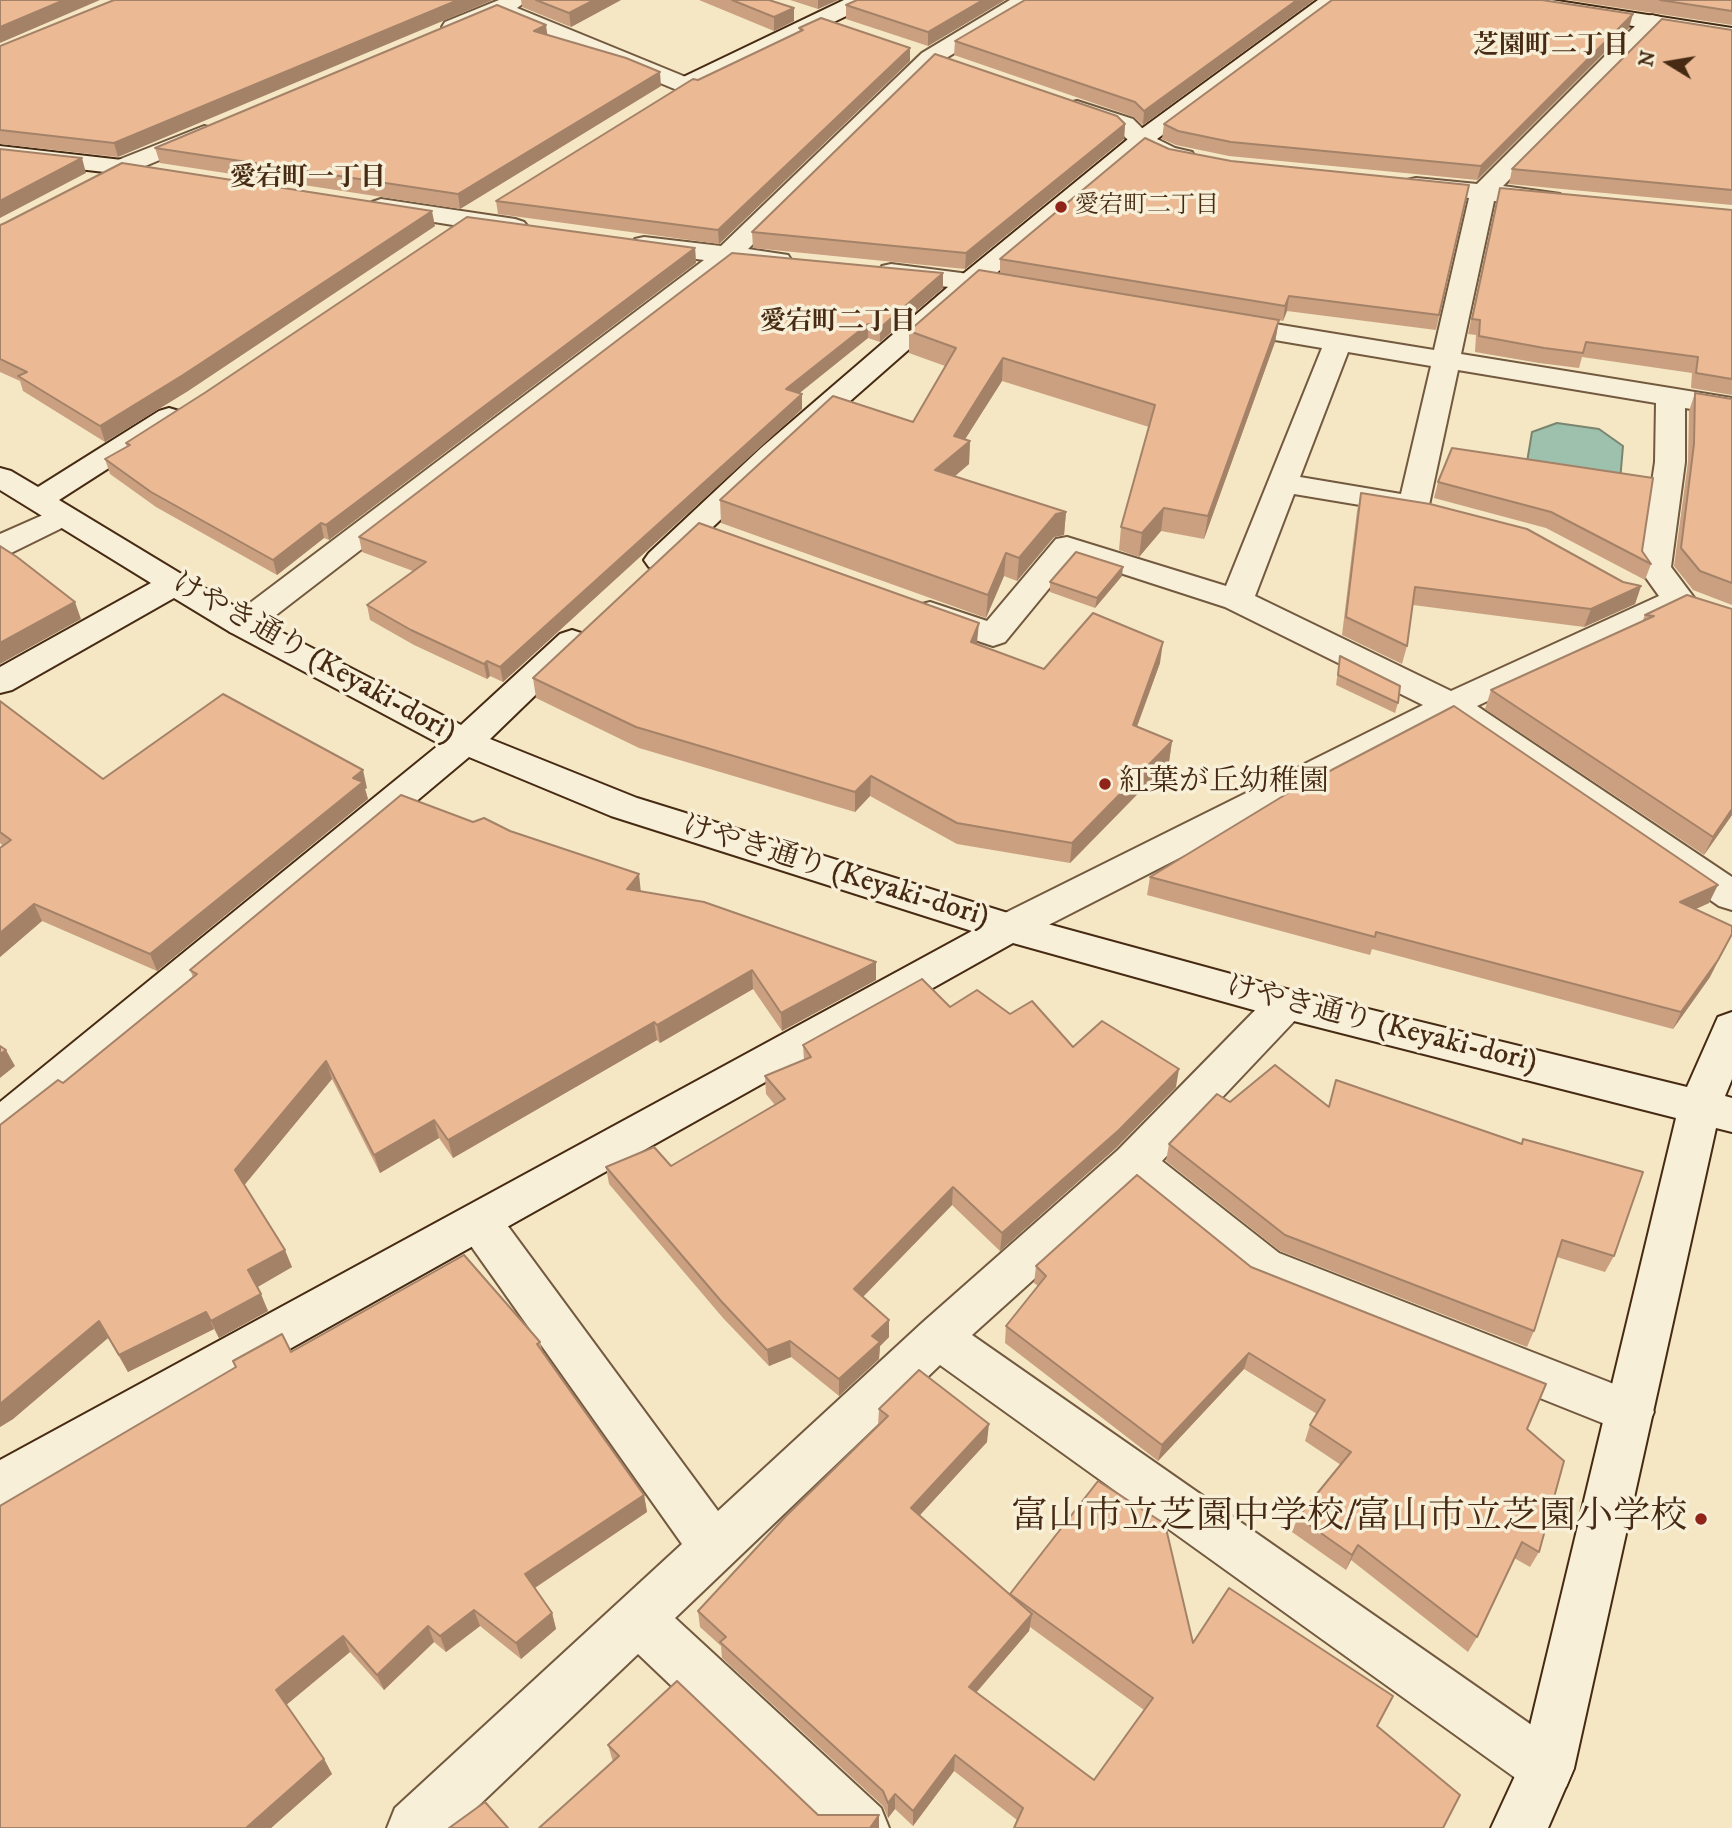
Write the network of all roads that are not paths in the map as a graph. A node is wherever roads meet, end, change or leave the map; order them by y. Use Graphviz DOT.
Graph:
graph roads {
  1 [pos="861,0"];
  2 [pos="1025,0"];
  3 [pos="1332,0"];
  4 [pos="1510,0"];
  5 [pos="508,4"];
  6 [pos="796,12"];
  7 [pos="820,20"];
  8 [pos="1652,22"];
  9 [pos="843,28"];
  10 [pos="436,34"];
  11 [pos="1732,35"];
  12 [pos="902,49"];
  13 [pos="930,58"];
  14 [pos="956,67"];
  15 [pos="685,85"];
  16 [pos="662,99"];
  17 [pos="1060,102"];
  18 [pos="223,125"];
  19 [pos="1141,140"];
  20 [pos="0,153"];
  21 [pos="1205,161"];
  22 [pos="122,167"];
  23 [pos="163,174"];
  24 [pos="1390,183"];
  25 [pos="85,187"];
  26 [pos="1483,192"];
  27 [pos="500,199"];
  28 [pos="1580,201"];
  29 [pos="356,203"];
  30 [pos="466,220"];
  31 [pos="534,230"];
  32 [pos="617,241"];
  33 [pos="431,243"];
  34 [pos="726,256"];
  35 [pos="808,264"];
  36 [pos="863,270"];
  37 [pos="972,281"];
  38 [pos="1040,292"];
  39 [pos="1202,320"];
  40 [pos="1338,342"];
  41 [pos="1448,360"];
  42 [pos="1671,397"];
  43 [pos="188,406"];
  44 [pos="1732,407"];
  45 [pos="0,477"];
  46 [pos="1283,482"];
  47 [pos="49,508"];
  48 [pos="0,546"];
  49 [pos="174,584"];
  50 [pos="634,584"];
  51 [pos="1629,592"];
  52 [pos="1237,600"];
  53 [pos="903,602"];
  54 [pos="1695,605"];
  55 [pos="594,622"];
  56 [pos="243,625"];
  57 [pos="0,682"];
  58 [pos="1451,705"];
  59 [pos="465,742"];
  60 [pos="1732,896"];
  61 [pos="1009,928"];
  62 [pos="1286,1004"];
  63 [pos="1732,1028"];
  64 [pos="1716,1111"];
  65 [pos="0,1126"];
  66 [pos="1133,1163"];
  67 [pos="480,1223"];
  68 [pos="938,1337"];
  69 [pos="1630,1412"];
  70 [pos="0,1486"];
  71 [pos="715,1548"];
  72 [pos="638,1619"];
  73 [pos="1547,1768"];
  74 [pos="415,1828"];
  75 [pos="861,1828"];
  76 [pos="1519,1828"];
  1 -- 7 [label="street"];
  2 -- 13 [label="street"];
  3 -- 19 [label="street"];
  4 -- 8 [label="street"];
  5 -- 10 [label="street"];
  5 -- 15 [label="street"];
  6 -- 7 [label="street"];
  7 -- 9 [label="street"];
  7 -- 15 [label="street"];
  8 -- 11 [label="street"];
  8 -- 26 [label="street"];
  12 -- 13 [label="street"];
  13 -- 14 [label="street"];
  13 -- 34 [label="street"];
  15 -- 16 [label="street"];
  17 -- 19 [label="street"];
  18 -- 22 [label="street"];
  19 -- 21 [label="street"];
  19 -- 37 [label="street"];
  20 -- 22 [label="street"];
  22 -- 23 [label="street"];
  22 -- 25 [label="street"];
  24 -- 26 [label="street"];
  26 -- 28 [label="street"];
  26 -- 41 [label="street"];
  27 -- 30 [label="street"];
  29 -- 30 [label="street"];
  30 -- 31 [label="street"];
  30 -- 33 [label="street"];
  32 -- 34 [label="street"];
  34 -- 35 [label="street"];
  34 -- 56 [label="street"];
  36 -- 37 [label="street"];
  37 -- 38 [label="street"];
  37 -- 50 [label="street"];
  39 -- 40 [label="street"];
  40 -- 41 [label="street"];
  40 -- 46 [label="street"];
  41 -- 42 [label="street"];
  41 -- 46 [label="street"];
  42 -- 44 [label="street"];
  42 -- 54 [label="street"];
  43 -- 47 [label="street"];
  45 -- 47 [label="street, けやき通り (Keyaki-dori)"];
  46 -- 52 [label="street"];
  47 -- 48 [label="street"];
  47 -- 49 [label="street, けやき通り (Keyaki-dori)"];
  49 -- 56 [label="street, けやき通り (Keyaki-dori)"];
  49 -- 57 [label="street"];
  51 -- 54 [label="street"];
  52 -- 53 [label="street"];
  52 -- 58 [label="street"];
  54 -- 58 [label="street"];
  55 -- 59 [label="street"];
  56 -- 59 [label="street, けやき通り (Keyaki-dori)"];
  58 -- 60 [label="street"];
  58 -- 61 [label="street"];
  59 -- 61 [label="street, けやき通り (Keyaki-dori)"];
  59 -- 65 [label="street"];
  61 -- 62 [label="street, けやき通り (Keyaki-dori)"];
  61 -- 67 [label="street"];
  62 -- 64 [label="street, けやき通り (Keyaki-dori)"];
  62 -- 66 [label="street"];
  63 -- 64 [label="street"];
  64 -- 69 [label="street"];
  66 -- 68 [label="street"];
  66 -- 69 [label="street"];
  67 -- 70 [label="street"];
  67 -- 71 [label="street"];
  68 -- 71 [label="street"];
  68 -- 73 [label="street"];
  69 -- 73 [label="street"];
  71 -- 72 [label="street"];
  72 -- 74 [label="street"];
  72 -- 75 [label="street"];
  73 -- 76 [label="street"];
}
